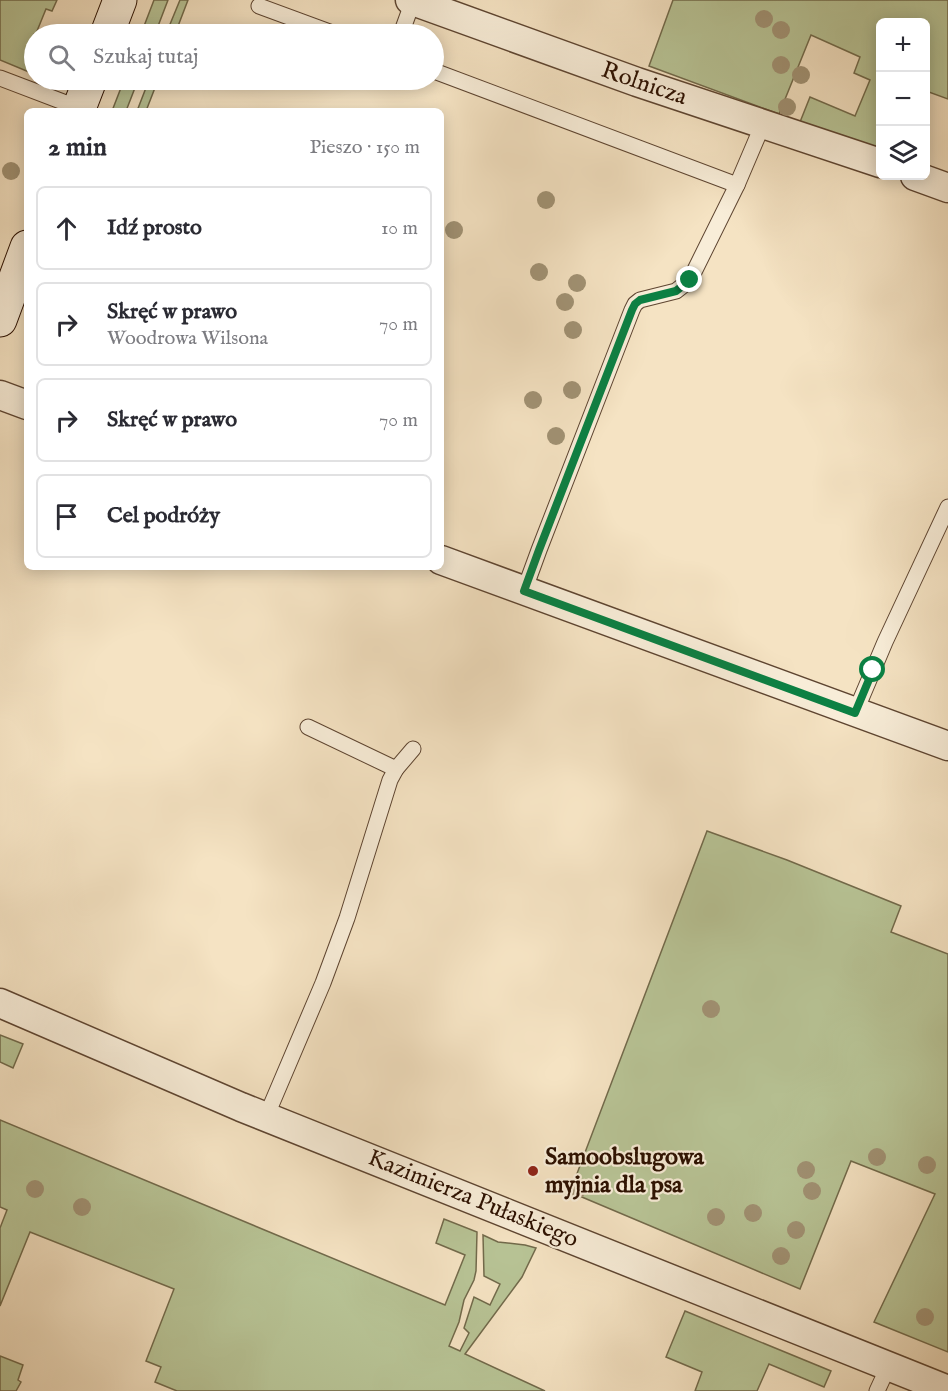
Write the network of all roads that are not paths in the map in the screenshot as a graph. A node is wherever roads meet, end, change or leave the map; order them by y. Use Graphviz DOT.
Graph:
graph roads {
  1 [pos="120,0"];
  2 [pos="411,1"];
  3 [pos="259,6"];
  4 [pos="111,24"];
  5 [pos="308,24"];
  6 [pos="404,24"];
  7 [pos="444,75"];
  8 [pos="0,78"];
  9 [pos="24,88"];
  10 [pos="34,90"];
  11 [pos="82,100"];
  12 [pos="763,124"];
  13 [pos="876,162"];
  14 [pos="926,180"];
  15 [pos="737,184"];
  16 [pos="948,188"];
  17 [pos="24,256"];
  18 [pos="0,320"];
  19 [pos="0,395"];
  20 [pos="24,404"];
  21 [pos="948,507"];
  22 [pos="444,561"];
  23 [pos="524,591"];
  24 [pos="855,713"];
  25 [pos="308,727"];
  26 [pos="948,746"];
  27 [pos="413,749"];
  28 [pos="396,769"];
  29 [pos="0,1003"];
  30 [pos="266,1117"];
  31 [pos="883,1378"];
  32 [pos="942,1389"];
  1 -- 4 [label="street"];
  2 -- 6 [label="lane"];
  2 -- 12 [label="street, Rolnicza"];
  3 -- 5 [label="lane"];
  7 -- 15 [label="lane"];
  8 -- 9 [label="lane"];
  10 -- 11 [label="lane"];
  12 -- 13 [label="street, Rolnicza"];
  12 -- 15 [label="lane"];
  14 -- 16 [label="street"];
  15 -- 23 [label="lane"];
  17 -- 18 [label="street"];
  19 -- 20 [label="street"];
  21 -- 24 [label="lane"];
  22 -- 23 [label="street"];
  23 -- 24 [label="street"];
  24 -- 26 [label="street"];
  25 -- 28 [label="lane"];
  27 -- 28 [label="lane"];
  28 -- 30 [label="lane"];
  29 -- 30 [label="street, Kazimierza Pułaskiego"];
  30 -- 31 [label="street, Kazimierza Pułaskiego"];
  31 -- 32 [label="street, Kazimierza Pułaskiego"];
}
